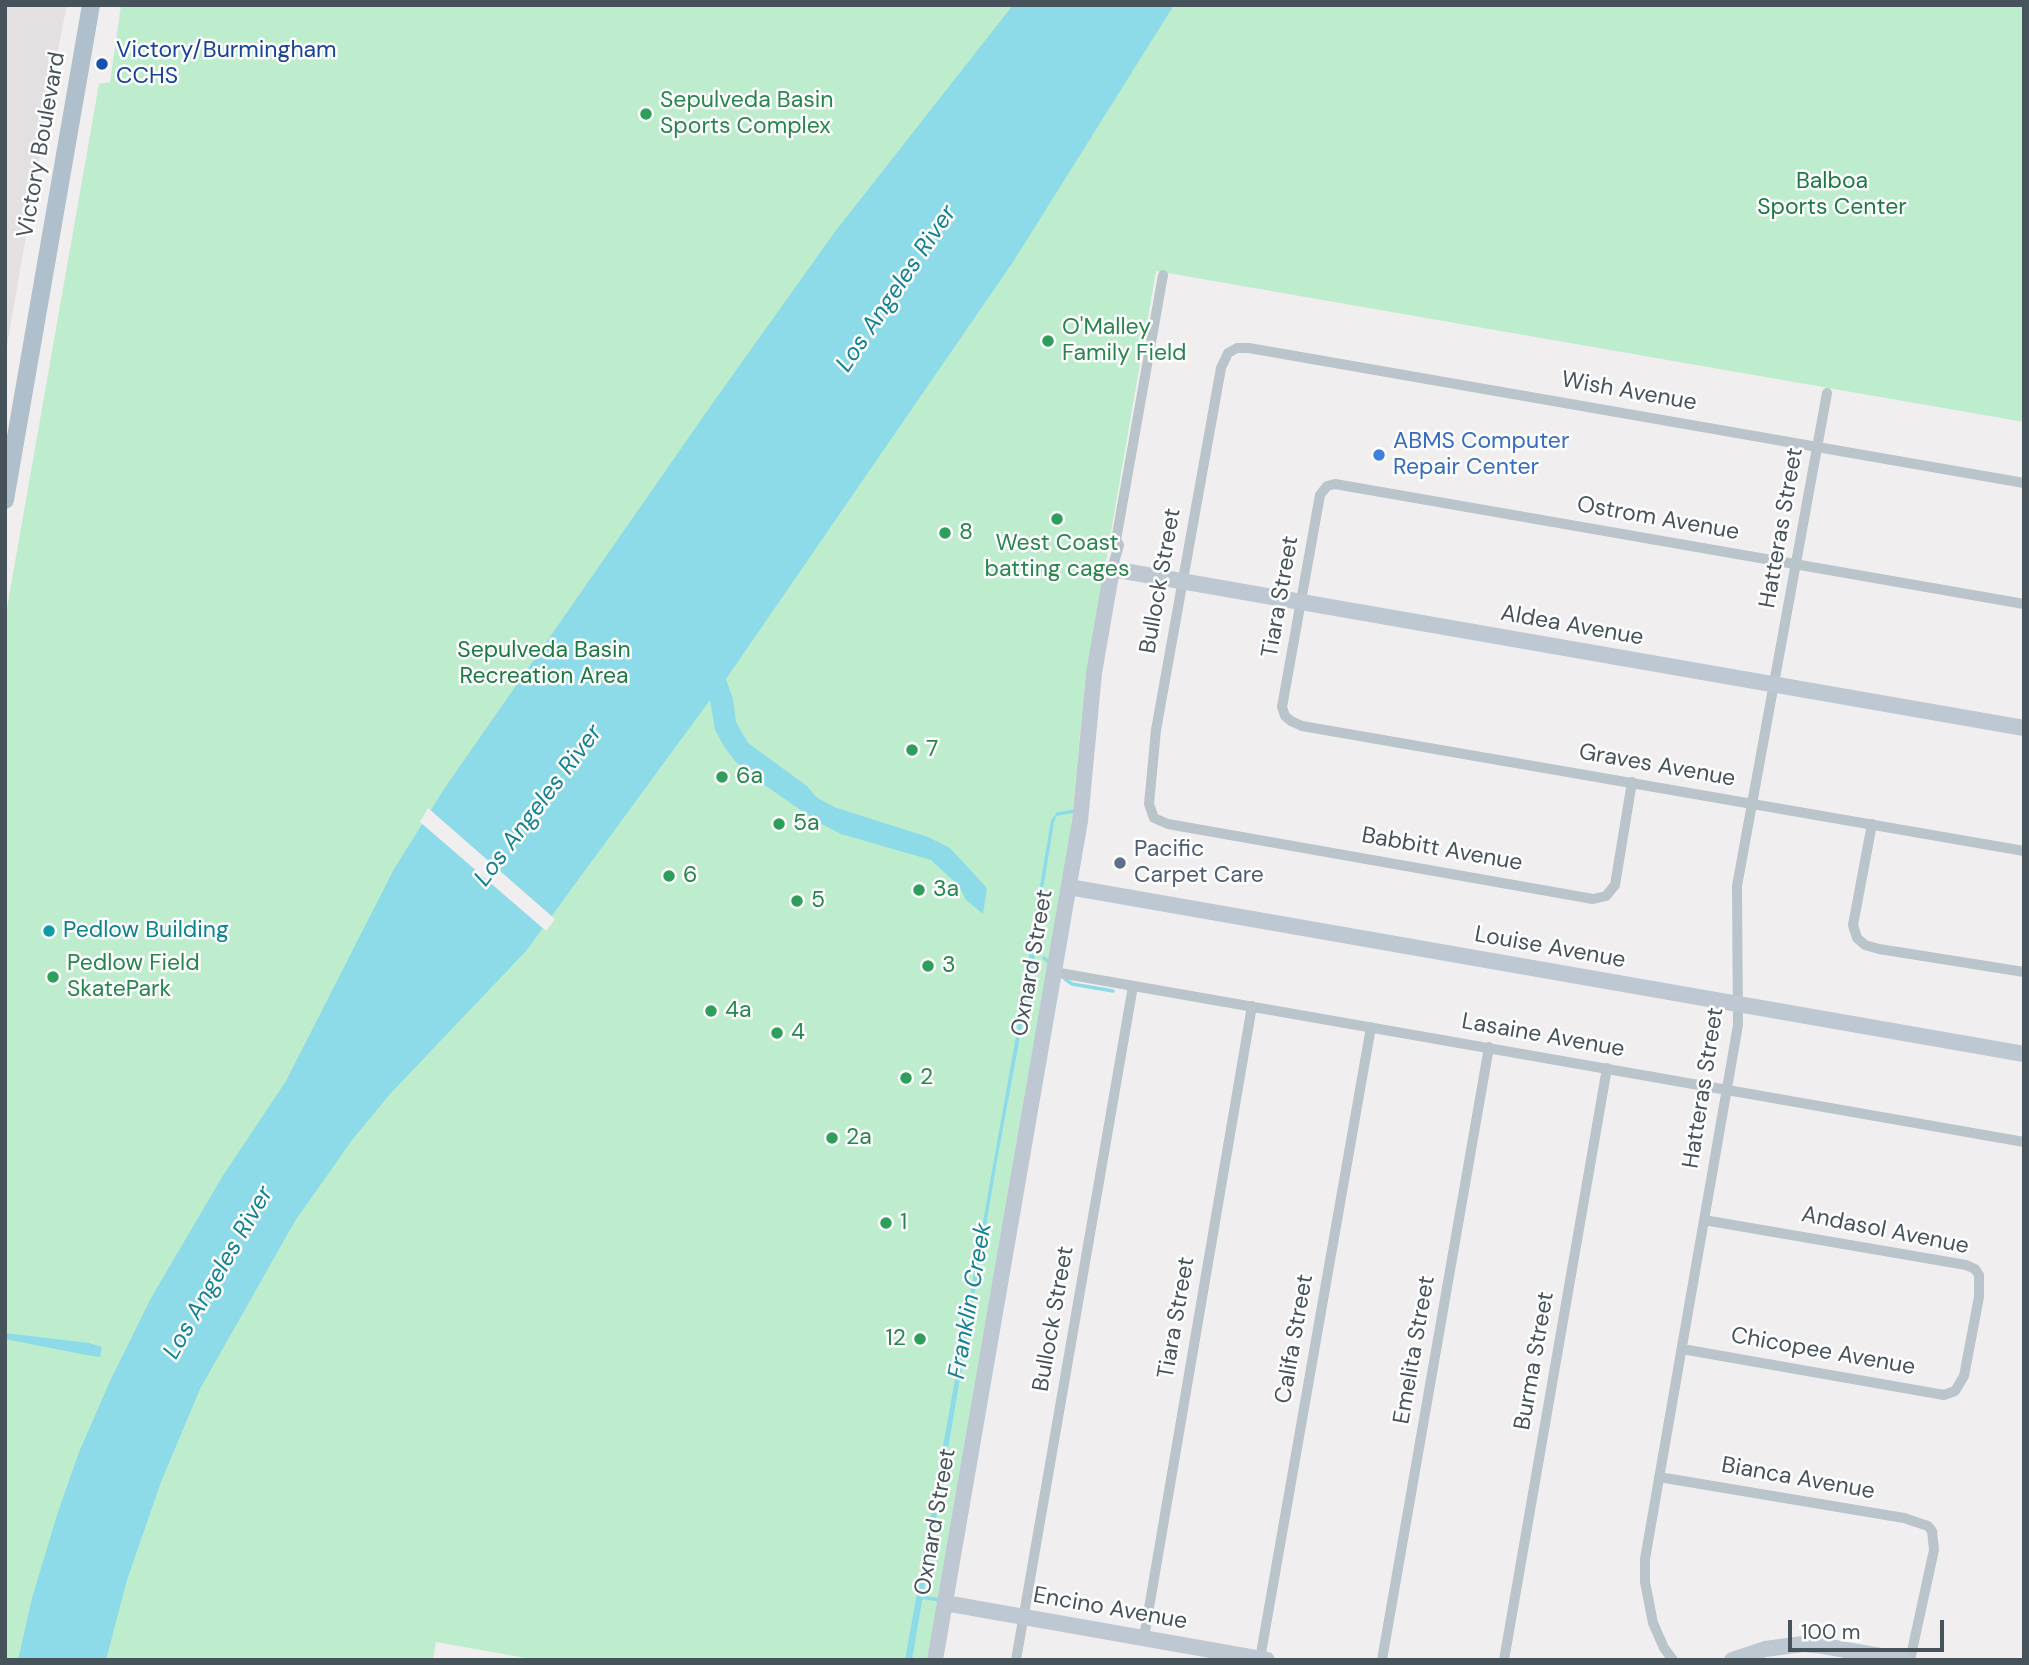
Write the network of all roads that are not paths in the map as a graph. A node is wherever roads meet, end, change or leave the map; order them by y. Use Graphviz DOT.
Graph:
graph roads {
  1 [pos="91,5"];
  2 [pos="1163,275"];
  3 [pos="1228,353"];
  4 [pos="1827,393"];
  5 [pos="12,421"];
  6 [pos="1818,446"];
  7 [pos="2024,482"];
  8 [pos="1327,486"];
  9 [pos="5,500"];
  10 [pos="1796,565"];
  11 [pos="1112,569"];
  12 [pos="1183,581"];
  13 [pos="1302,601"];
  14 [pos="2024,604"];
  15 [pos="1774,684"];
  16 [pos="1285,716"];
  17 [pos="2024,728"];
  18 [pos="1632,782"];
  19 [pos="1752,804"];
  20 [pos="1154,818"];
  21 [pos="1872,824"];
  22 [pos="2024,851"];
  23 [pos="1069,887"];
  24 [pos="1054,972"];
  25 [pos="2024,972"];
  26 [pos="1133,986"];
  27 [pos="1739,1004"];
  28 [pos="1252,1006"];
  29 [pos="1371,1027"];
  30 [pos="1489,1047"];
  31 [pos="2024,1054"];
  32 [pos="1607,1069"];
  33 [pos="1726,1090"];
  34 [pos="2024,1142"];
  35 [pos="1704,1220"];
  36 [pos="1682,1349"];
  37 [pos="1955,1391"];
  38 [pos="1659,1477"];
  39 [pos="945,1603"];
  40 [pos="1023,1617"];
  41 [pos="1143,1637"];
  42 [pos="1264,1659"];
  43 [pos="935,1660"];
  44 [pos="1016,1660"];
  45 [pos="1382,1660"];
  46 [pos="1504,1660"];
  47 [pos="1673,1660"];
  48 [pos="1732,1660"];
  49 [pos="1903,1660"];
  50 [pos="1910,1660"];
  1 -- 5 [label="main road, Victory Boulevard"];
  2 -- 11 [label="street, Oxnard Street"];
  3 -- 6 [label="street, Wish Avenue"];
  3 -- 12 [label="street, Bullock Street"];
  4 -- 6 [label="street, Hatteras Street"];
  5 -- 9 [label="main road, Victory Boulevard"];
  6 -- 7 [label="street, Wish Avenue"];
  6 -- 10 [label="street, Hatteras Street"];
  8 -- 10 [label="street, Ostrom Avenue"];
  8 -- 13 [label="street, Tiara Street"];
  10 -- 14 [label="street, Ostrom Avenue"];
  10 -- 15 [label="street, Hatteras Street"];
  11 -- 12 [label="main road, Aldea Avenue"];
  11 -- 23 [label="main road, Oxnard Street"];
  12 -- 13 [label="main road, Aldea Avenue"];
  12 -- 20 [label="street, Bullock Street"];
  13 -- 15 [label="main road, Aldea Avenue"];
  13 -- 16 [label="street, Tiara Street"];
  15 -- 17 [label="main road, Aldea Avenue"];
  15 -- 19 [label="street, Hatteras Street"];
  16 -- 18 [label="street, Graves Avenue"];
  18 -- 19 [label="street, Graves Avenue"];
  18 -- 20 [label="street, Babbitt Avenue"];
  19 -- 21 [label="street, Graves Avenue"];
  19 -- 27 [label="street, Hatteras Street"];
  21 -- 22 [label="street, Graves Avenue"];
  21 -- 25 [label="street"];
  23 -- 24 [label="main road, Oxnard Street"];
  23 -- 27 [label="main road, Louise Avenue"];
  24 -- 26 [label="street, Lasaine Avenue"];
  24 -- 39 [label="main road, Oxnard Street"];
  26 -- 28 [label="street, Lasaine Avenue"];
  26 -- 40 [label="street, Bullock Street"];
  27 -- 31 [label="main road, Louise Avenue"];
  27 -- 33 [label="street, Hatteras Street"];
  28 -- 29 [label="street, Lasaine Avenue"];
  28 -- 41 [label="street, Tiara Street"];
  29 -- 30 [label="street, Lasaine Avenue"];
  29 -- 42 [label="street, Califa Street"];
  30 -- 32 [label="street, Lasaine Avenue"];
  30 -- 45 [label="street, Emelita Street"];
  32 -- 33 [label="street, Lasaine Avenue"];
  32 -- 46 [label="street, Burma Street"];
  33 -- 34 [label="street, Lasaine Avenue"];
  33 -- 35 [label="street, Hatteras Street"];
  35 -- 36 [label="street, Hatteras Street"];
  35 -- 37 [label="street, Andasol Avenue"];
  36 -- 37 [label="street, Chicopee Avenue"];
  36 -- 38 [label="street, Hatteras Street"];
  38 -- 47 [label="street, Hatteras Street"];
  38 -- 50 [label="street, Bianca Avenue"];
  39 -- 40 [label="main road, Encino Avenue"];
  39 -- 43 [label="main road, Oxnard Street"];
  40 -- 41 [label="main road, Encino Avenue"];
  40 -- 44 [label="street, Bullock Street"];
  41 -- 42 [label="main road, Encino Avenue"];
  48 -- 49 [label="main road"];
}
